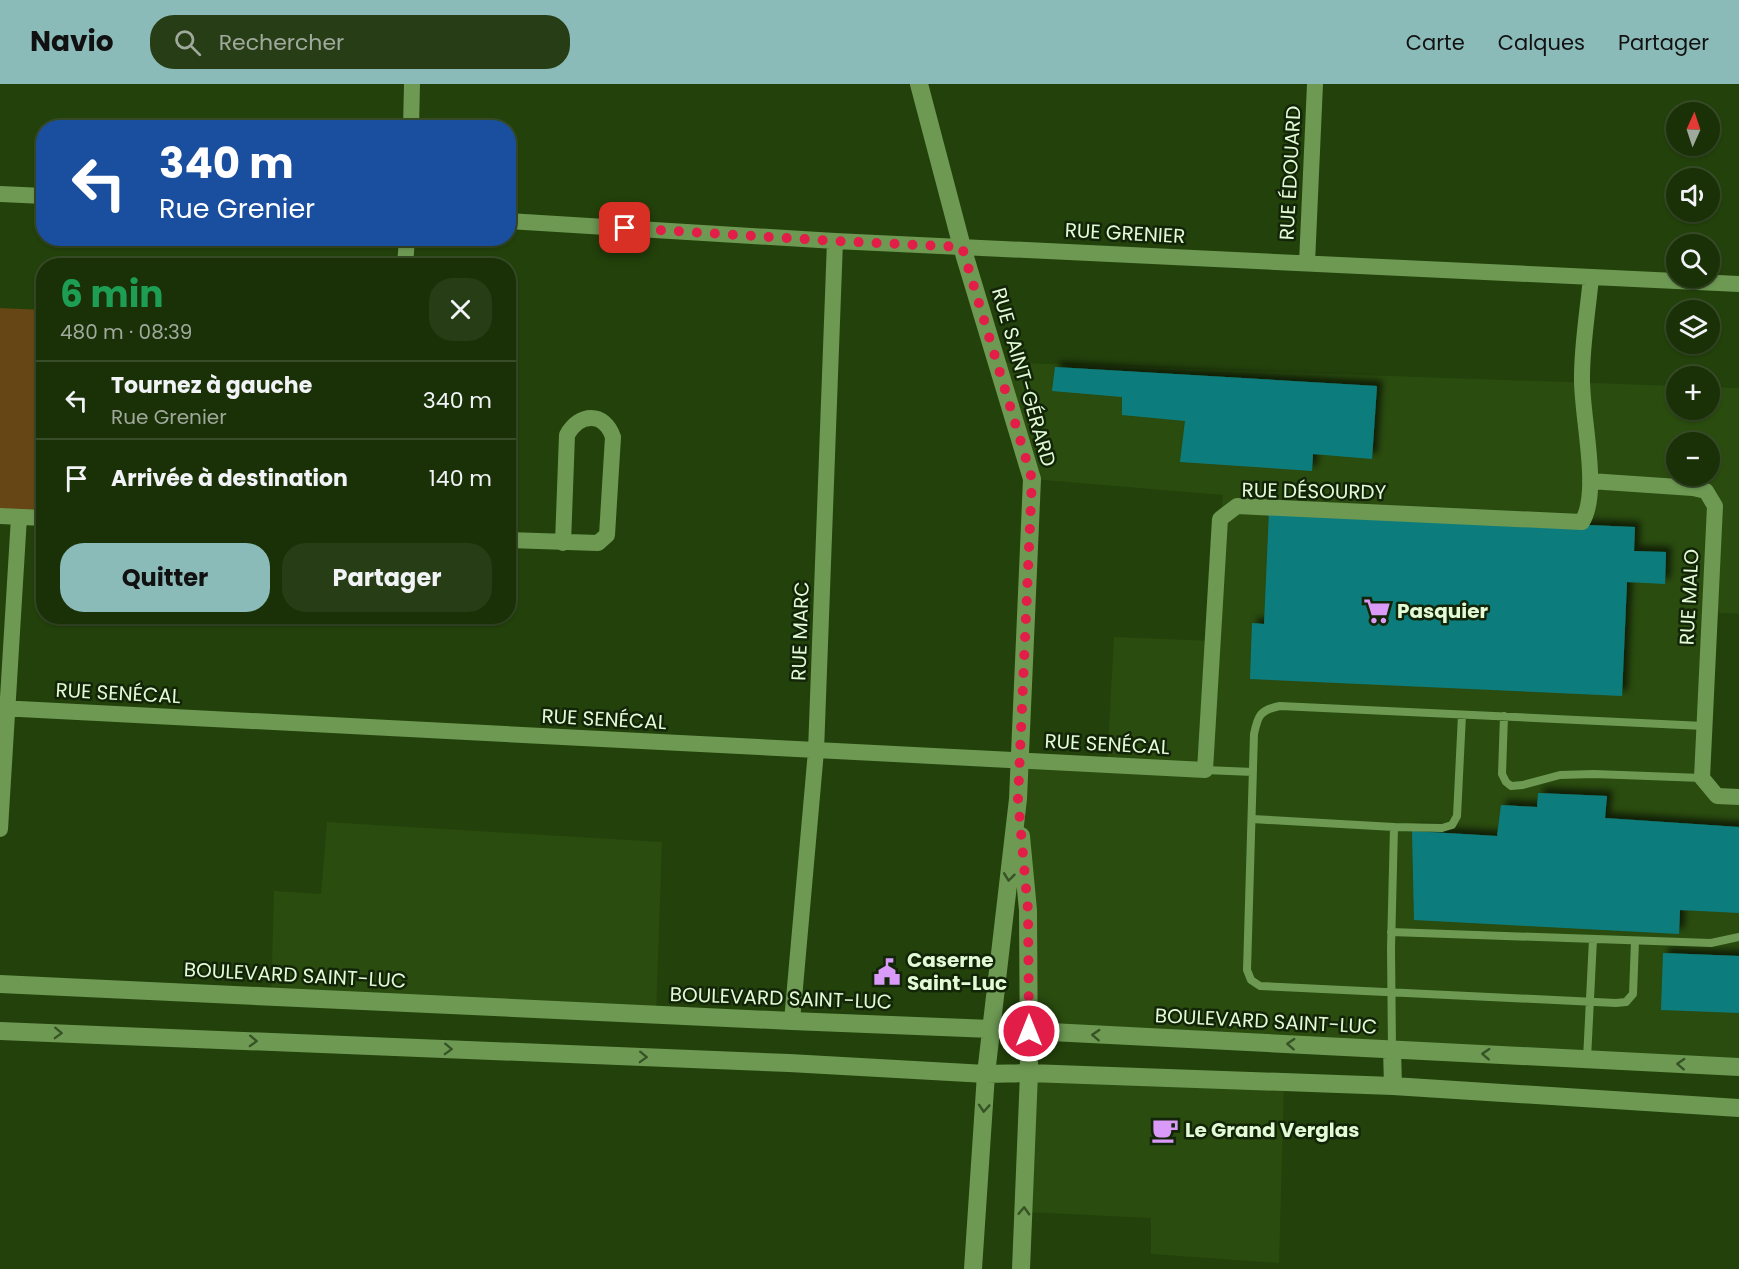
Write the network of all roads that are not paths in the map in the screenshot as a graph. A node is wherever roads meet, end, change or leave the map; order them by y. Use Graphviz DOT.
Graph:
graph roads {
  1 [pos="412,84"];
  2 [pos="919,84"];
  3 [pos="1316,84"];
  4 [pos="411,120"];
  5 [pos="0,194"];
  6 [pos="36,196"];
  7 [pos="516,221"];
  8 [pos="835,241"];
  9 [pos="962,247"];
  10 [pos="1307,263"];
  11 [pos="1591,277"];
  12 [pos="1739,284"];
  13 [pos="1590,481"];
  14 [pos="0,516"];
  15 [pos="19,517"];
  16 [pos="36,518"];
  17 [pos="516,540"];
  18 [pos="563,543"];
  19 [pos="4,708"];
  20 [pos="1462,715"];
  21 [pos="1504,716"];
  22 [pos="1704,726"];
  23 [pos="816,751"];
  24 [pos="1020,761"];
  25 [pos="1205,770"];
  26 [pos="1253,772"];
  27 [pos="1702,778"];
  28 [pos="1739,797"];
  29 [pos="1018,799"];
  30 [pos="1252,819"];
  31 [pos="1394,827"];
  32 [pos="0,829"];
  33 [pos="1391,932"];
  34 [pos="1739,938"];
  35 [pos="1593,939"];
  36 [pos="1635,940"];
  37 [pos="0,984"];
  38 [pos="1390,993"];
  39 [pos="1590,1002"];
  40 [pos="792,1022"];
  41 [pos="991,1029"];
  42 [pos="0,1031"];
  43 [pos="1029,1031"];
  44 [pos="1392,1049"];
  45 [pos="1587,1059"];
  46 [pos="1739,1067"];
  47 [pos="1029,1073"];
  48 [pos="986,1074"];
  49 [pos="1393,1086"];
  50 [pos="1739,1108"];
  51 [pos="974,1269"];
  52 [pos="1022,1269"];
  1 -- 4 [label="street"];
  2 -- 9 [label="street, RUE SAINT-GÉRARD"];
  3 -- 10 [label="street, RUE ÉDOUARD"];
  5 -- 6 [label="street"];
  7 -- 8 [label="street, RUE GRENIER"];
  8 -- 9 [label="street, RUE GRENIER"];
  8 -- 23 [label="street, RUE MARC"];
  9 -- 10 [label="street, RUE GRENIER"];
  9 -- 24 [label="street, RUE SAINT-GÉRARD"];
  10 -- 11 [label="street, RUE GRENIER"];
  11 -- 12 [label="street, RUE GRENIER"];
  11 -- 13 [label="street"];
  13 -- 22 [label="street, RUE MALO"];
  13 -- 25 [label="street, RUE DÉSOURDY"];
  14 -- 15 [label="street"];
  15 -- 16 [label="street"];
  15 -- 19 [label="street"];
  17 -- 18 [label="street"];
  18 -- 18 [label="street"];
  19 -- 23 [label="street, RUE SENÉCAL"];
  19 -- 32 [label="street"];
  20 -- 21 [label="lane"];
  20 -- 26 [label="lane"];
  20 -- 31 [label="lane"];
  21 -- 22 [label="lane"];
  21 -- 27 [label="lane"];
  22 -- 27 [label="street, RUE MALO"];
  23 -- 24 [label="street, RUE SENÉCAL"];
  23 -- 40 [label="street, RUE MARC"];
  24 -- 25 [label="street, RUE SENÉCAL"];
  24 -- 29 [label="street, RUE SAINT-GÉRARD"];
  25 -- 26 [label="lane"];
  26 -- 30 [label="lane"];
  27 -- 28 [label="street"];
  29 -- 41 [label="street, RUE SAINT-GÉRARD, one-way"];
  29 -- 43 [label="street, RUE SAINT-GÉRARD"];
  30 -- 31 [label="lane"];
  30 -- 38 [label="lane"];
  31 -- 33 [label="lane"];
  33 -- 35 [label="lane"];
  33 -- 38 [label="lane"];
  34 -- 36 [label="lane"];
  35 -- 36 [label="lane"];
  35 -- 39 [label="lane"];
  36 -- 39 [label="lane"];
  37 -- 40 [label="street, BOULEVARD SAINT-LUC"];
  38 -- 39 [label="lane"];
  38 -- 44 [label="lane"];
  39 -- 45 [label="lane"];
  40 -- 41 [label="street, BOULEVARD SAINT-LUC"];
  41 -- 43 [label="street, BOULEVARD SAINT-LUC"];
  41 -- 48 [label="street, RUE SAINT-GÉRARD"];
  42 -- 48 [label="street, one-way"];
  44 -- 43 [label="street, BOULEVARD SAINT-LUC, one-way"];
  43 -- 47 [label="street, RUE SAINT-GÉRARD"];
  45 -- 44 [label="street, BOULEVARD SAINT-LUC, one-way"];
  44 -- 49 [label="street"];
  46 -- 45 [label="street, BOULEVARD SAINT-LUC, one-way"];
  47 -- 48 [label="street"];
  47 -- 49 [label="street"];
  52 -- 47 [label="street, RUE SAINT-GÉRARD, one-way"];
  48 -- 51 [label="street, RUE SAINT-GÉRARD, one-way"];
  49 -- 50 [label="street"];
}
